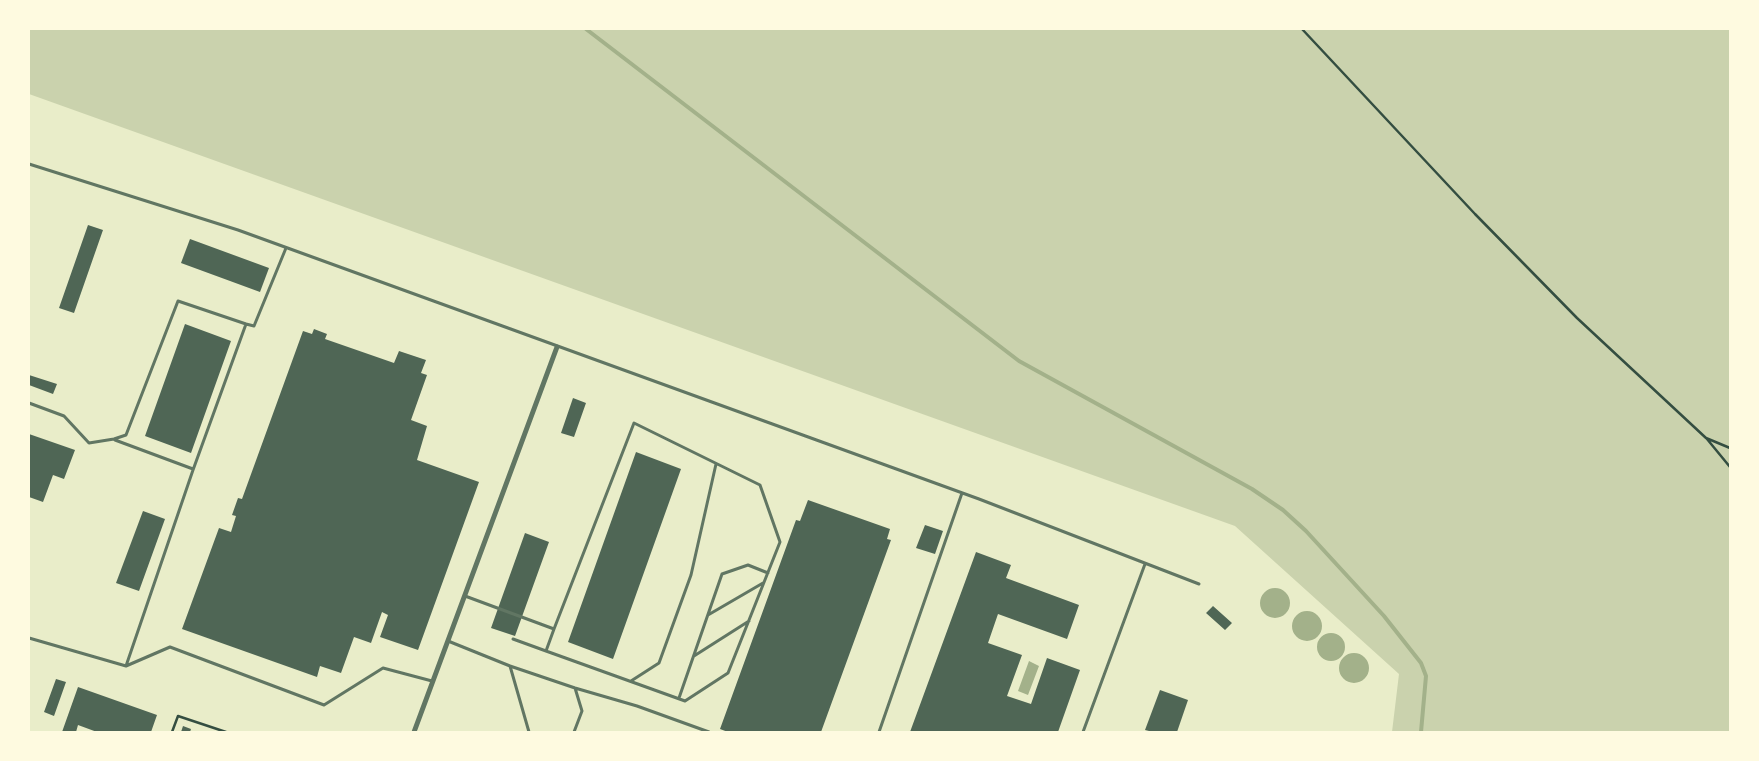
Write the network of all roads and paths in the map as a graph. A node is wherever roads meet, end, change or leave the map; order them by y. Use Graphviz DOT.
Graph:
graph roads {
  1 [pos="1302,29"];
  2 [pos="29,164"];
  3 [pos="286,248"];
  4 [pos="246,324"];
  5 [pos="557,347"];
  6 [pos="29,403"];
  7 [pos="1706,438"];
  8 [pos="114,439"];
  9 [pos="1730,448"];
  10 [pos="716,463"];
  11 [pos="1730,467"];
  12 [pos="193,470"];
  13 [pos="962,493"];
  14 [pos="1145,564"];
  15 [pos="768,573"];
  16 [pos="764,582"];
  17 [pos="1198,584"];
  18 [pos="464,596"];
  19 [pos="708,616"];
  20 [pos="749,621"];
  21 [pos="554,629"];
  22 [pos="29,638"];
  23 [pos="513,639"];
  24 [pos="447,641"];
  25 [pos="546,651"];
  26 [pos="693,656"];
  27 [pos="126,666"];
  28 [pos="510,666"];
  29 [pos="630,681"];
  30 [pos="433,682"];
  31 [pos="575,688"];
  32 [pos="679,698"];
  33 [pos="220,731"];
  34 [pos="172,732"];
  35 [pos="226,732"];
  36 [pos="414,732"];
  37 [pos="529,732"];
  38 [pos="574,732"];
  39 [pos="709,732"];
  40 [pos="880,732"];
  41 [pos="1083,732"];
  1 -- 7 [label="path"];
  2 -- 3 [label="lane"];
  3 -- 4 [label="lane"];
  3 -- 5 [label="lane"];
  4 -- 8 [label="lane"];
  4 -- 12 [label="lane"];
  5 -- 13 [label="lane"];
  5 -- 18 [label="street"];
  6 -- 8 [label="lane"];
  7 -- 9 [label="path"];
  7 -- 11 [label="path"];
  8 -- 12 [label="lane"];
  10 -- 15 [label="lane"];
  10 -- 21 [label="lane"];
  10 -- 29 [label="lane"];
  12 -- 27 [label="lane"];
  13 -- 14 [label="lane"];
  13 -- 40 [label="lane"];
  14 -- 17 [label="lane"];
  14 -- 41 [label="lane"];
  15 -- 16 [label="lane"];
  15 -- 19 [label="lane"];
  16 -- 19 [label="lane"];
  16 -- 20 [label="lane"];
  18 -- 21 [label="lane"];
  18 -- 24 [label="street"];
  19 -- 26 [label="lane"];
  20 -- 26 [label="lane"];
  20 -- 32 [label="lane"];
  21 -- 25 [label="lane"];
  22 -- 27 [label="lane"];
  23 -- 25 [label="lane"];
  24 -- 28 [label="lane"];
  24 -- 30 [label="street"];
  25 -- 29 [label="lane"];
  26 -- 32 [label="lane"];
  27 -- 30 [label="lane"];
  28 -- 31 [label="lane"];
  28 -- 37 [label="lane"];
  29 -- 32 [label="lane"];
  30 -- 36 [label="street"];
  31 -- 38 [label="lane"];
  31 -- 39 [label="lane"];
  33 -- 34 [label="path"];
  33 -- 35 [label="path"];
}
